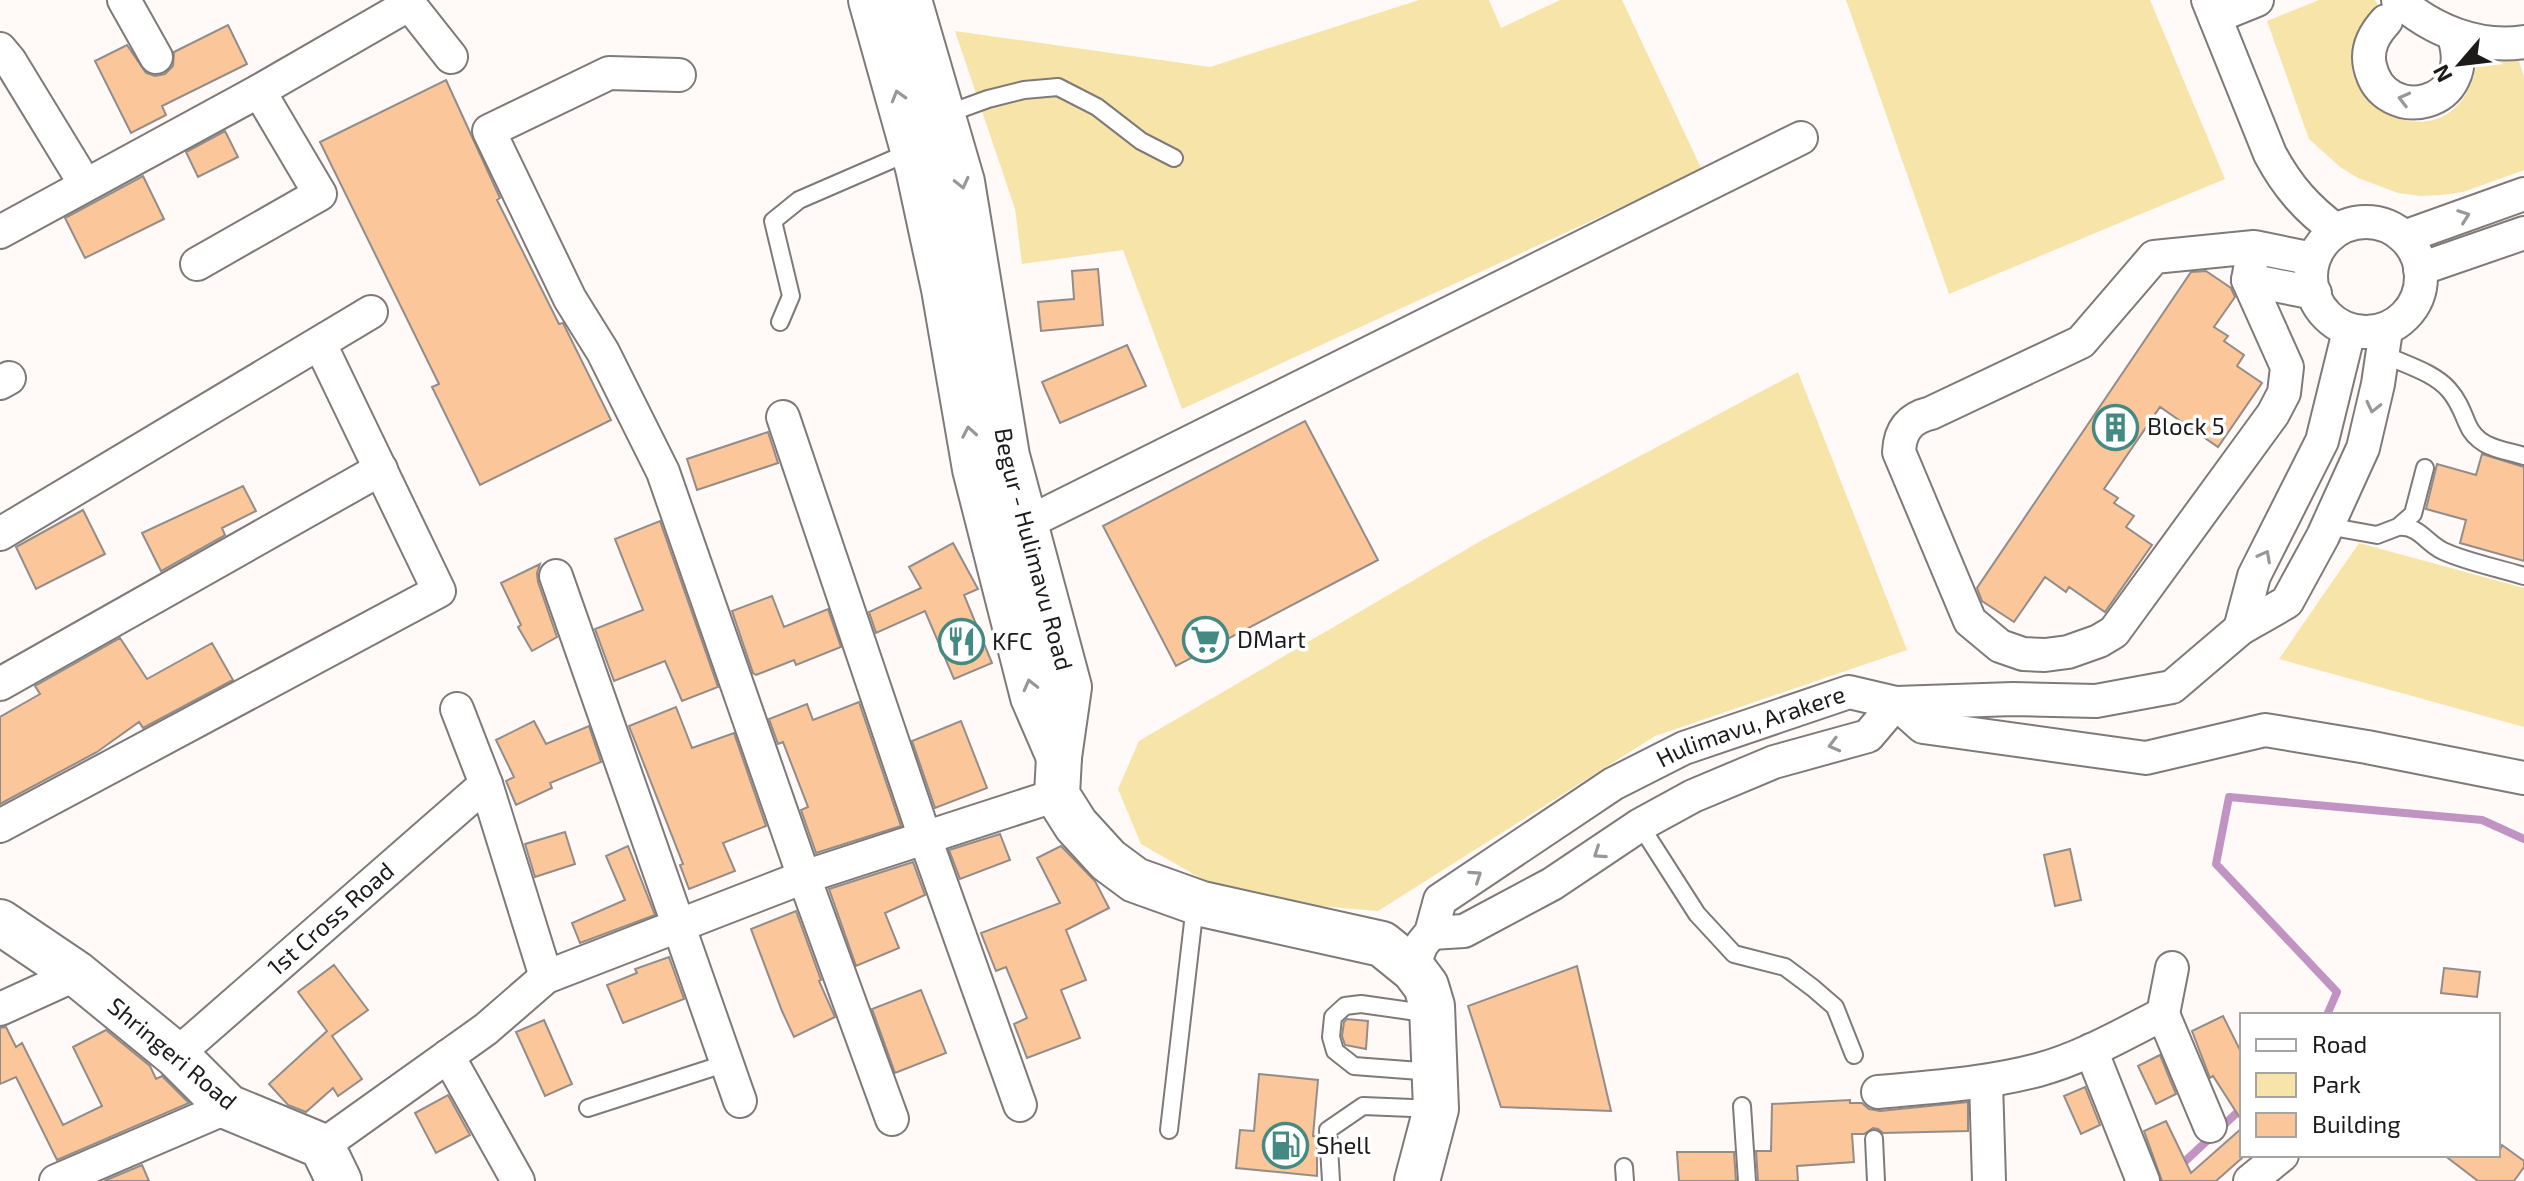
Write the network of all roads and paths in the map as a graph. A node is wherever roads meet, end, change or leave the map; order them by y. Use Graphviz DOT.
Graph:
graph roads {
  1 [pos="124,0"];
  2 [pos="871,0"];
  3 [pos="909,0"];
  4 [pos="2257,0"];
  5 [pos="408,2"];
  6 [pos="2211,8"];
  7 [pos="2392,11"];
  8 [pos="2453,34"];
  9 [pos="2524,42"];
  10 [pos="156,57"];
  11 [pos="451,57"];
  12 [pos="3,59"];
  13 [pos="679,75"];
  14 [pos="259,91"];
  15 [pos="943,115"];
  16 [pos="1801,138"];
  17 [pos="914,150"];
  18 [pos="1174,158"];
  19 [pos="85,184"];
  20 [pos="2524,194"];
  21 [pos="2336,230"];
  22 [pos="0,232"];
  23 [pos="2524,233"];
  24 [pos="2404,237"];
  25 [pos="2254,247"];
  26 [pos="2313,259"];
  27 [pos="197,264"];
  28 [pos="2420,269"];
  29 [pos="2248,280"];
  30 [pos="2315,293"];
  31 [pos="371,312"];
  32 [pos="780,322"];
  33 [pos="2349,331"];
  34 [pos="2384,342"];
  35 [pos="320,344"];
  36 [pos="783,417"];
  37 [pos="2524,456"];
  38 [pos="2425,468"];
  39 [pos="381,469"];
  40 [pos="2327,526"];
  41 [pos="2398,527"];
  42 [pos="1008,529"];
  43 [pos="0,534"];
  44 [pos="556,576"];
  45 [pos="2524,576"];
  46 [pos="2240,629"];
  47 [pos="0,684"];
  48 [pos="1896,703"];
  49 [pos="457,709"];
  50 [pos="1058,776"];
  51 [pos="2524,778"];
  52 [pos="486,784"];
  53 [pos="1640,825"];
  54 [pos="0,826"];
  55 [pos="925,838"];
  56 [pos="804,877"];
  57 [pos="1196,902"];
  58 [pos="0,922"];
  59 [pos="678,926"];
  60 [pos="1422,952"];
  61 [pos="2172,968"];
  62 [pos="77,974"];
  63 [pos="546,977"];
  64 [pos="0,1009"];
  65 [pos="1432,1014"];
  66 [pos="2163,1014"];
  67 [pos="2091,1050"];
  68 [pos="176,1055"];
  69 [pos="1854,1055"];
  70 [pos="448,1056"];
  71 [pos="727,1063"];
  72 [pos="1986,1082"];
  73 [pos="1436,1091"];
  74 [pos="1878,1092"];
  75 [pos="740,1101"];
  76 [pos="1020,1105"];
  77 [pos="1742,1106"];
  78 [pos="228,1107"];
  79 [pos="588,1108"];
  80 [pos="892,1119"];
  81 [pos="2210,1126"];
  82 [pos="1169,1130"];
  83 [pos="1874,1139"];
  84 [pos="2280,1157"];
  85 [pos="330,1163"];
  86 [pos="68,1179"];
  87 [pos="518,1181"];
  88 [pos="1331,1181"];
  89 [pos="1417,1181"];
  90 [pos="1747,1181"];
  91 [pos="1876,1181"];
  92 [pos="1989,1181"];
  93 [pos="2143,1181"];
  94 [pos="2250,1181"];
  1 -- 10 [label="street"];
  17 -- 2 [label="main road, Begur - Hulimavu Road, one-way"];
  3 -- 15 [label="main road, Begur - Hulimavu Road"];
  4 -- 6 [label="street"];
  5 -- 11 [label="street"];
  5 -- 14 [label="street"];
  6 -- 21 [label="street"];
  7 -- 8 [label="street"];
  8 -- 7 [label="street, one-way"];
  8 -- 9 [label="street"];
  12 -- 19 [label="street"];
  13 -- 56 [label="street"];
  14 -- 19 [label="street"];
  14 -- 27 [label="street"];
  15 -- 18 [label="lane"];
  15 -- 42 [label="main road, Begur - Hulimavu Road, one-way"];
  16 -- 42 [label="street"];
  17 -- 32 [label="lane"];
  42 -- 17 [label="main road, Begur - Hulimavu Road, one-way"];
  19 -- 22 [label="street"];
  24 -- 20 [label="street, one-way"];
  21 -- 24 [label="street"];
  21 -- 26 [label="street"];
  23 -- 28 [label="street"];
  24 -- 28 [label="street"];
  25 -- 26 [label="street"];
  25 -- 29 [label="street"];
  25 -- 29 [label="street"];
  26 -- 30 [label="street"];
  28 -- 34 [label="street"];
  29 -- 30 [label="street"];
  30 -- 33 [label="street"];
  31 -- 35 [label="street"];
  33 -- 34 [label="street"];
  46 -- 33 [label="street, one-way"];
  34 -- 37 [label="lane"];
  34 -- 40 [label="street, one-way"];
  35 -- 39 [label="street"];
  35 -- 43 [label="street"];
  36 -- 55 [label="street"];
  38 -- 41 [label="lane"];
  39 -- 47 [label="street"];
  39 -- 54 [label="street"];
  40 -- 41 [label="lane"];
  40 -- 46 [label="street"];
  41 -- 45 [label="lane"];
  42 -- 50 [label="main road, Begur - Hulimavu Road"];
  44 -- 59 [label="street"];
  46 -- 48 [label="street"];
  48 -- 51 [label="street"];
  48 -- 53 [label="street, Hulimavu, Arakere, one-way"];
  60 -- 48 [label="street, Hulimavu, Arakere, one-way"];
  49 -- 52 [label="street"];
  50 -- 55 [label="street"];
  50 -- 57 [label="main road, Begur - Hulimavu Road"];
  52 -- 63 [label="street"];
  52 -- 68 [label="street, 1st Cross Road"];
  53 -- 60 [label="street, Hulimavu, Arakere, one-way"];
  53 -- 69 [label="lane"];
  55 -- 56 [label="street"];
  55 -- 76 [label="street"];
  56 -- 59 [label="street"];
  56 -- 80 [label="street"];
  57 -- 60 [label="main road, Begur - Hulimavu Road"];
  57 -- 82 [label="lane"];
  58 -- 62 [label="main road, Shringeri Road"];
  59 -- 63 [label="street"];
  59 -- 71 [label="street"];
  60 -- 65 [label="main road"];
  61 -- 66 [label="street"];
  62 -- 64 [label="street"];
  62 -- 68 [label="main road, Shringeri Road"];
  63 -- 70 [label="street"];
  65 -- 73 [label="main road"];
  65 -- 73 [label="lane"];
  66 -- 67 [label="street"];
  66 -- 81 [label="street"];
  67 -- 72 [label="street"];
  67 -- 93 [label="street"];
  68 -- 78 [label="main road, Shringeri Road"];
  70 -- 85 [label="street"];
  70 -- 87 [label="street"];
  71 -- 75 [label="street"];
  71 -- 79 [label="lane"];
  72 -- 74 [label="street"];
  72 -- 92 [label="street"];
  73 -- 88 [label="lane"];
  73 -- 89 [label="main road"];
  77 -- 90 [label="lane"];
  78 -- 85 [label="main road, Shringeri Road"];
  78 -- 86 [label="street"];
  83 -- 91 [label="lane"];
  84 -- 94 [label="street"];
}
